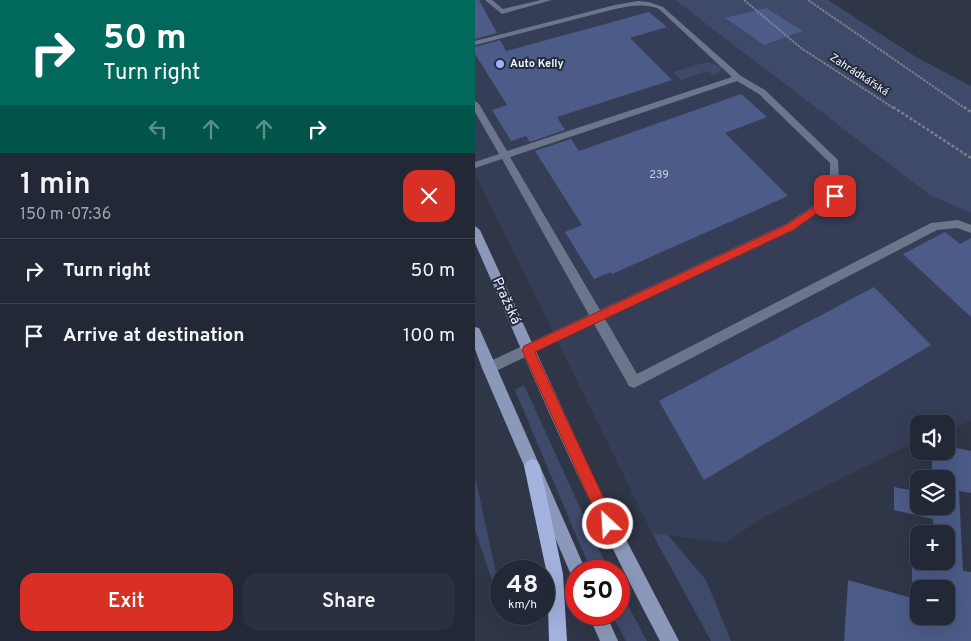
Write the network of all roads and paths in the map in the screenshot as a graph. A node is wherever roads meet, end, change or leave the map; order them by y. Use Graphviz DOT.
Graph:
graph roads {
  1 [pos="487,0"];
  2 [pos="549,0"];
  3 [pos="744,0"];
  4 [pos="808,0"];
  5 [pos="475,43"];
  6 [pos="738,78"];
  7 [pos="475,104"];
  8 [pos="971,112"];
  9 [pos="505,156"];
  10 [pos="971,158"];
  11 [pos="475,165"];
  12 [pos="475,230"];
  13 [pos="971,230"];
  14 [pos="598,317"];
  15 [pos="475,332"];
  16 [pos="528,350"];
  17 [pos="489,368"];
  18 [pos="532,466"];
  19 [pos="573,560"];
  20 [pos="602,625"];
  21 [pos="558,641"];
  22 [pos="609,641"];
  23 [pos="670,641"];
  1 -- 2 [label="lane"];
  3 -- 10 [label="path, Zahrádkářská"];
  4 -- 8 [label="path"];
  5 -- 6 [label="lane"];
  6 -- 9 [label="lane"];
  6 -- 14 [label="lane"];
  7 -- 9 [label="lane"];
  9 -- 11 [label="lane"];
  9 -- 14 [label="lane"];
  12 -- 16 [label="main road, Pražská"];
  13 -- 14 [label="lane"];
  14 -- 16 [label="lane"];
  15 -- 17 [label="main road"];
  16 -- 17 [label="lane"];
  16 -- 23 [label="main road, Pražská"];
  17 -- 18 [label="main road"];
  18 -- 19 [label="main road"];
  18 -- 21 [label="main road"];
  20 -- 22 [label="main road"];
}
